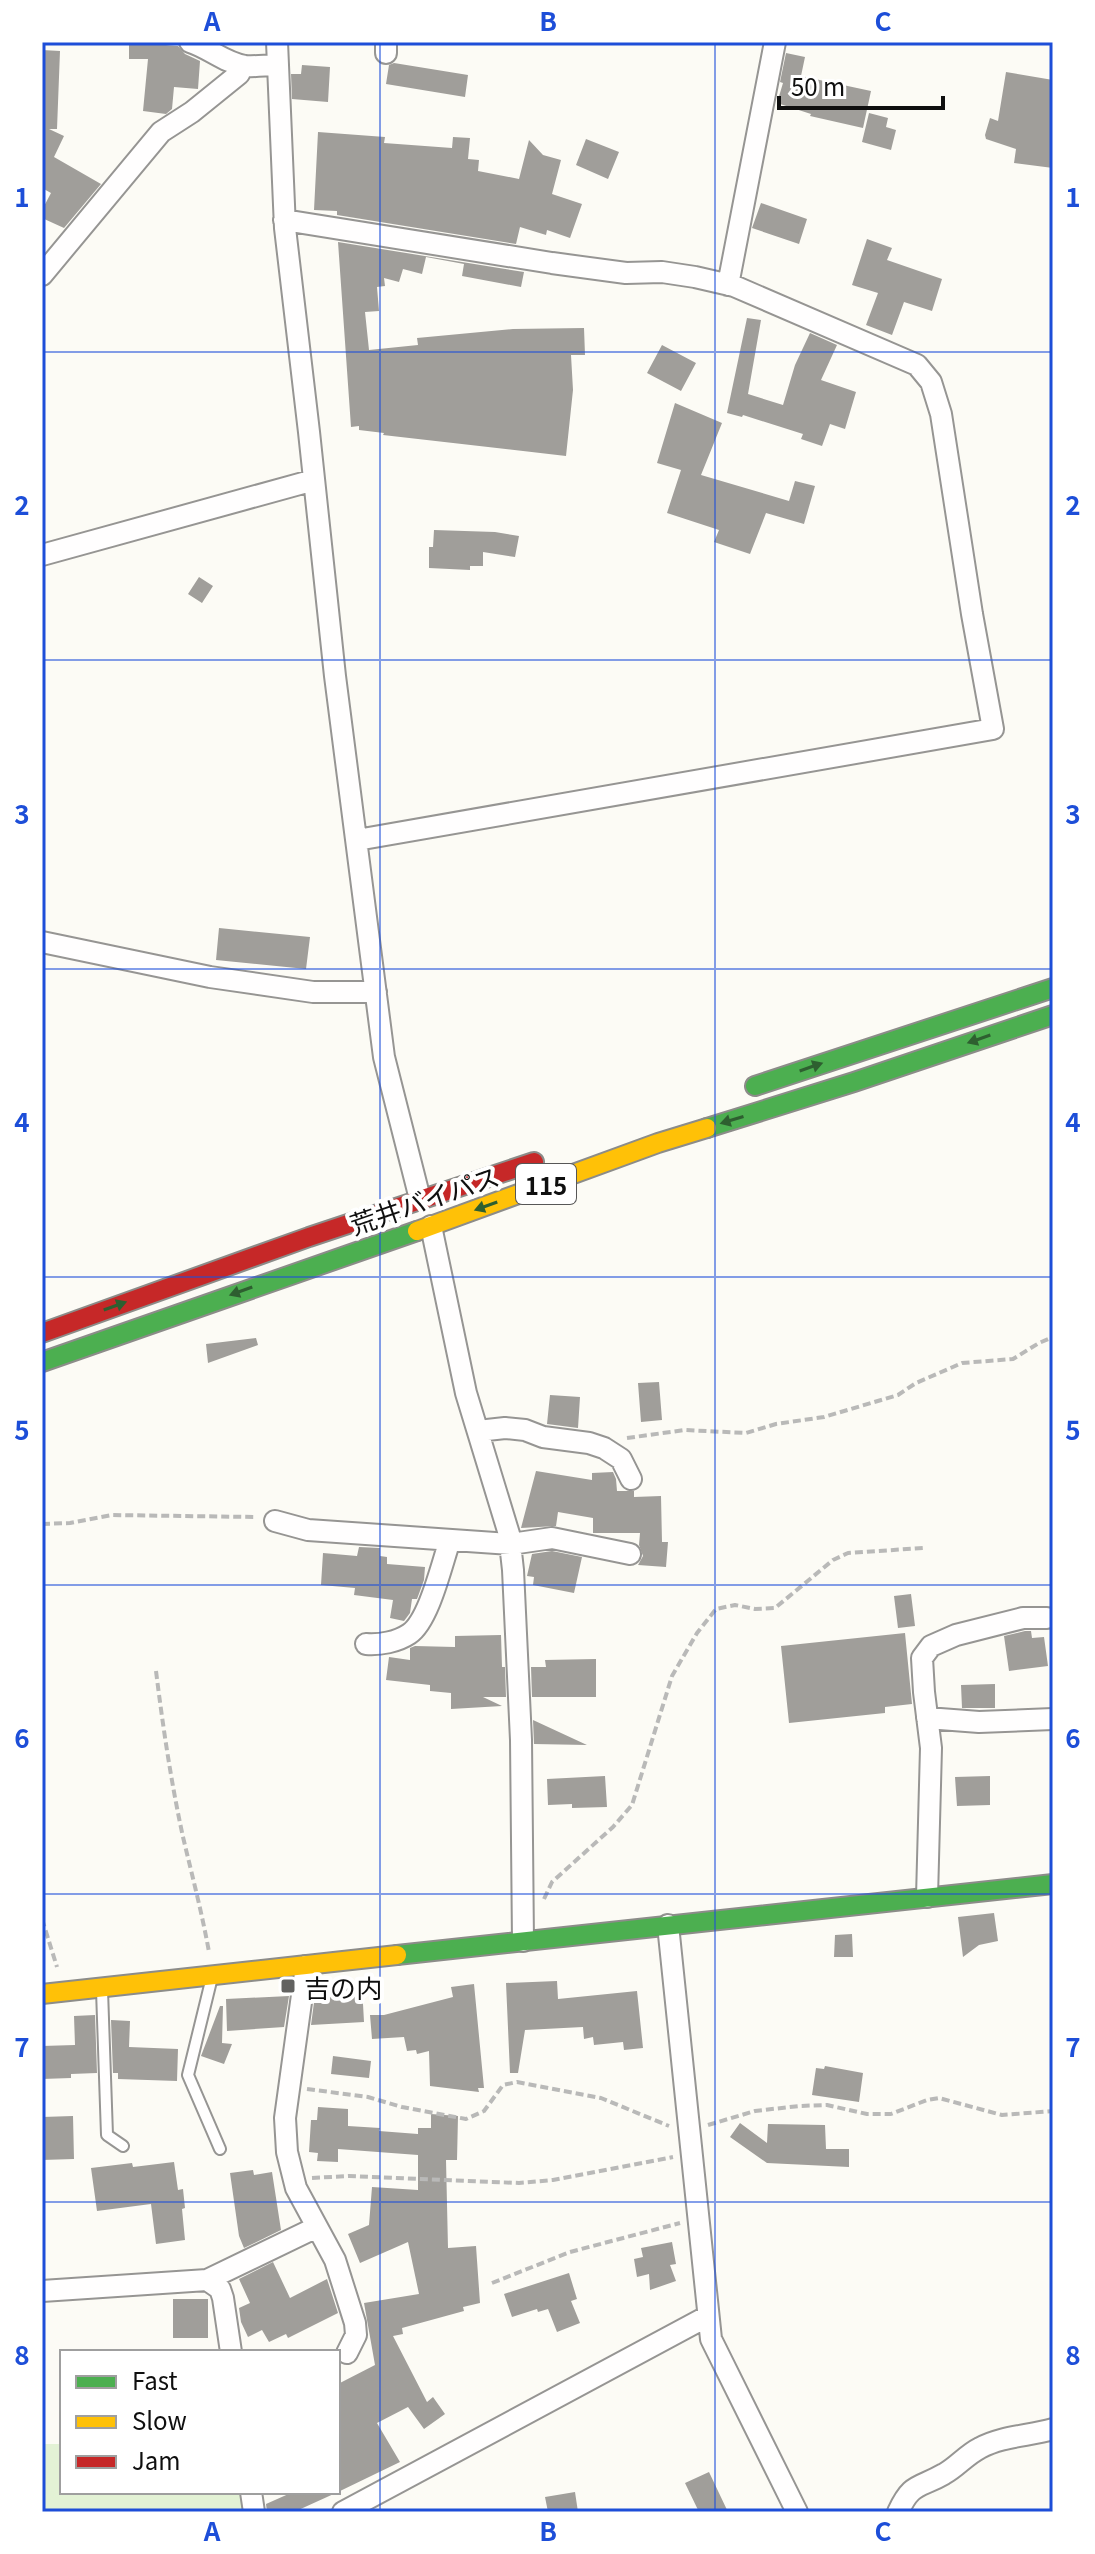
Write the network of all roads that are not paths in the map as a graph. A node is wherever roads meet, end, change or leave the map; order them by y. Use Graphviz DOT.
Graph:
graph roads {
  1 [pos="190,42"];
  2 [pos="277,42"];
  3 [pos="775,42"];
  4 [pos="278,65"];
  5 [pos="243,66"];
  6 [pos="284,220"];
  7 [pos="42,275"];
  8 [pos="728,285"];
  9 [pos="314,480"];
  10 [pos="42,555"];
  11 [pos="357,840"];
  12 [pos="42,942"];
  13 [pos="1053,988"];
  14 [pos="376,992"];
  15 [pos="1053,1015"];
  16 [pos="737,1092"];
  17 [pos="550,1156"];
  18 [pos="420,1199"];
  19 [pos="431,1226"];
  20 [pos="42,1333"];
  21 [pos="42,1362"];
  22 [pos="478,1431"];
  23 [pos="631,1479"];
  24 [pos="275,1521"];
  25 [pos="450,1540"];
  26 [pos="511,1544"];
  27 [pos="630,1554"];
  28 [pos="1047,1618"];
  29 [pos="366,1644"];
  30 [pos="927,1718"];
  31 [pos="1053,1719"];
  32 [pos="1053,1884"];
  33 [pos="927,1897"];
  34 [pos="668,1925"];
  35 [pos="523,1932"];
  36 [pos="306,1966"];
  37 [pos="213,1976"];
  38 [pos="101,1988"];
  39 [pos="42,1994"];
  40 [pos="123,2146"];
  41 [pos="220,2149"];
  42 [pos="317,2227"];
  43 [pos="207,2280"];
  44 [pos="42,2291"];
  45 [pos="708,2316"];
  46 [pos="231,2350"];
  47 [pos="347,2353"];
  48 [pos="1053,2429"];
  49 [pos="343,2512"];
  50 [pos="797,2512"];
  51 [pos="898,2512"];
  1 -- 5 [label="street"];
  2 -- 4 [label="street"];
  3 -- 8 [label="street"];
  4 -- 5 [label="street"];
  4 -- 6 [label="street"];
  5 -- 7 [label="street"];
  6 -- 8 [label="street"];
  6 -- 9 [label="street"];
  8 -- 11 [label="street"];
  9 -- 10 [label="street"];
  9 -- 11 [label="street"];
  11 -- 14 [label="street"];
  12 -- 14 [label="street"];
  16 -- 13 [label="main road, one-way"];
  14 -- 18 [label="street"];
  15 -- 19 [label="main road, 荒井バイパス / 115, one-way"];
  17 -- 18 [label="main road, 荒井バイパス / 115"];
  20 -- 18 [label="main road, 荒井バイパス / 115, one-way"];
  19 -- 21 [label="main road, 荒井バイパス / 115, one-way"];
  19 -- 22 [label="street"];
  22 -- 23 [label="street"];
  22 -- 26 [label="street"];
  24 -- 25 [label="street"];
  25 -- 26 [label="street"];
  25 -- 29 [label="street"];
  26 -- 27 [label="street"];
  26 -- 35 [label="street"];
  28 -- 30 [label="street"];
  30 -- 31 [label="street"];
  30 -- 33 [label="street"];
  32 -- 33 [label="main road"];
  33 -- 34 [label="main road"];
  34 -- 35 [label="main road"];
  34 -- 45 [label="street"];
  35 -- 36 [label="main road"];
  36 -- 37 [label="main road"];
  36 -- 42 [label="street"];
  37 -- 38 [label="main road"];
  37 -- 41 [label="lane"];
  38 -- 39 [label="main road"];
  38 -- 40 [label="lane"];
  42 -- 43 [label="street"];
  42 -- 47 [label="street"];
  43 -- 44 [label="street"];
  43 -- 46 [label="street"];
  45 -- 49 [label="street"];
  45 -- 50 [label="street"];
  48 -- 51 [label="street"];
}
